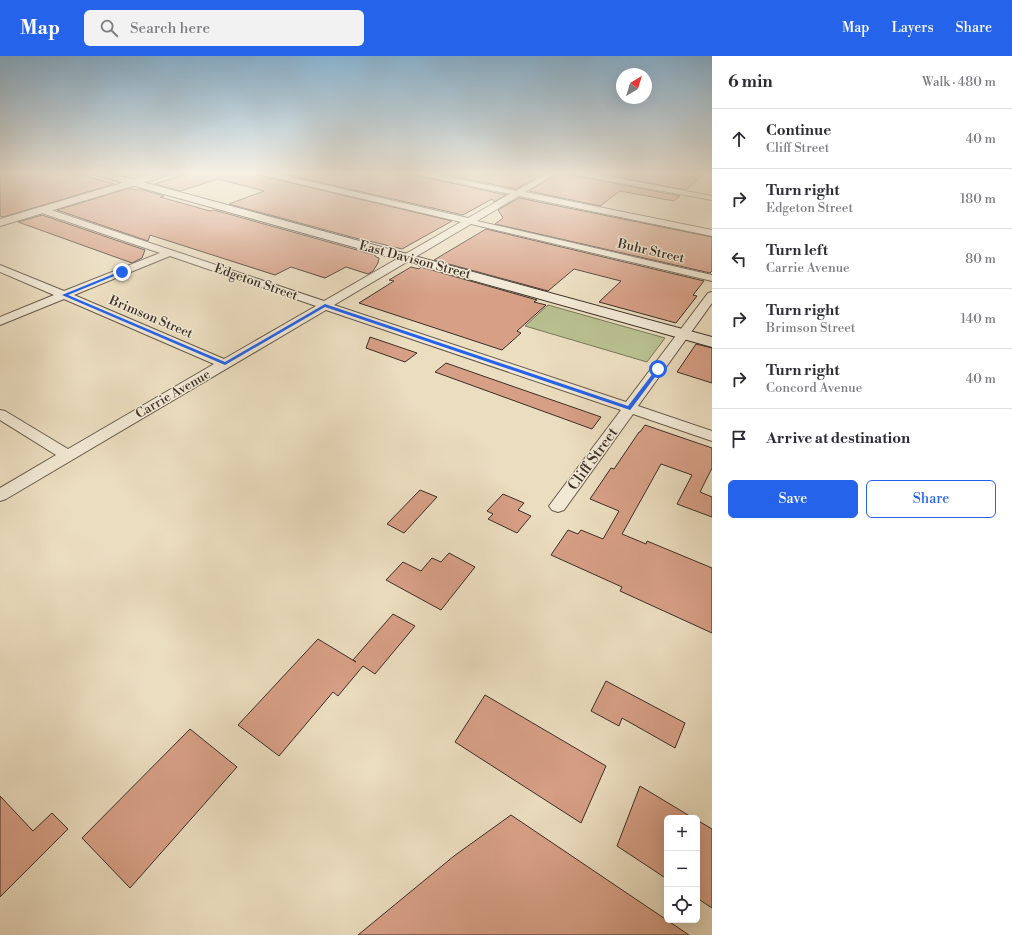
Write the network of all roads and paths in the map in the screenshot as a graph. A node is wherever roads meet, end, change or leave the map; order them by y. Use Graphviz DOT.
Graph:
graph roads {
  1 [pos="32,213"];
  2 [pos="51,213"];
  3 [pos="242,213"];
  4 [pos="434,213"];
  5 [pos="482,213"];
  6 [pos="615,213"];
  7 [pos="468,221"];
  8 [pos="0,223"];
  9 [pos="712,233"];
  10 [pos="169,253"];
  11 [pos="406,258"];
  12 [pos="0,268"];
  13 [pos="712,278"];
  14 [pos="64,295"];
  15 [pos="712,295"];
  16 [pos="325,306"];
  17 [pos="0,321"];
  18 [pos="683,334"];
  19 [pos="712,342"];
  20 [pos="225,364"];
  21 [pos="630,408"];
  22 [pos="0,414"];
  23 [pos="712,436"];
  24 [pos="67,455"];
  25 [pos="0,494"];
  26 [pos="558,506"];
  1 -- 8 [label="main road"];
  2 -- 10 [label="street, Edgeton Street"];
  3 -- 11 [label="main road, East Davison Street"];
  4 -- 7 [label="street, Buhr Street"];
  5 -- 7 [label="street, Carrie Avenue"];
  6 -- 9 [label="street"];
  7 -- 11 [label="street, Carrie Avenue"];
  7 -- 13 [label="street, Buhr Street"];
  10 -- 14 [label="street"];
  10 -- 16 [label="street, Edgeton Street"];
  11 -- 16 [label="street, Carrie Avenue"];
  11 -- 18 [label="main road, East Davison Street"];
  12 -- 14 [label="street, Brimson Street"];
  14 -- 17 [label="street"];
  14 -- 20 [label="street, Brimson Street"];
  15 -- 18 [label="street, Cliff Street"];
  16 -- 20 [label="street, Carrie Avenue"];
  16 -- 21 [label="street, Edgeton Street"];
  18 -- 19 [label="main road, East Davison Street"];
  18 -- 21 [label="street, Cliff Street"];
  20 -- 24 [label="street, Carrie Avenue"];
  21 -- 23 [label="street, Edgeton Street"];
  21 -- 26 [label="street, Cliff Street"];
  22 -- 24 [label="street"];
  24 -- 25 [label="street, Carrie Avenue"];
}
